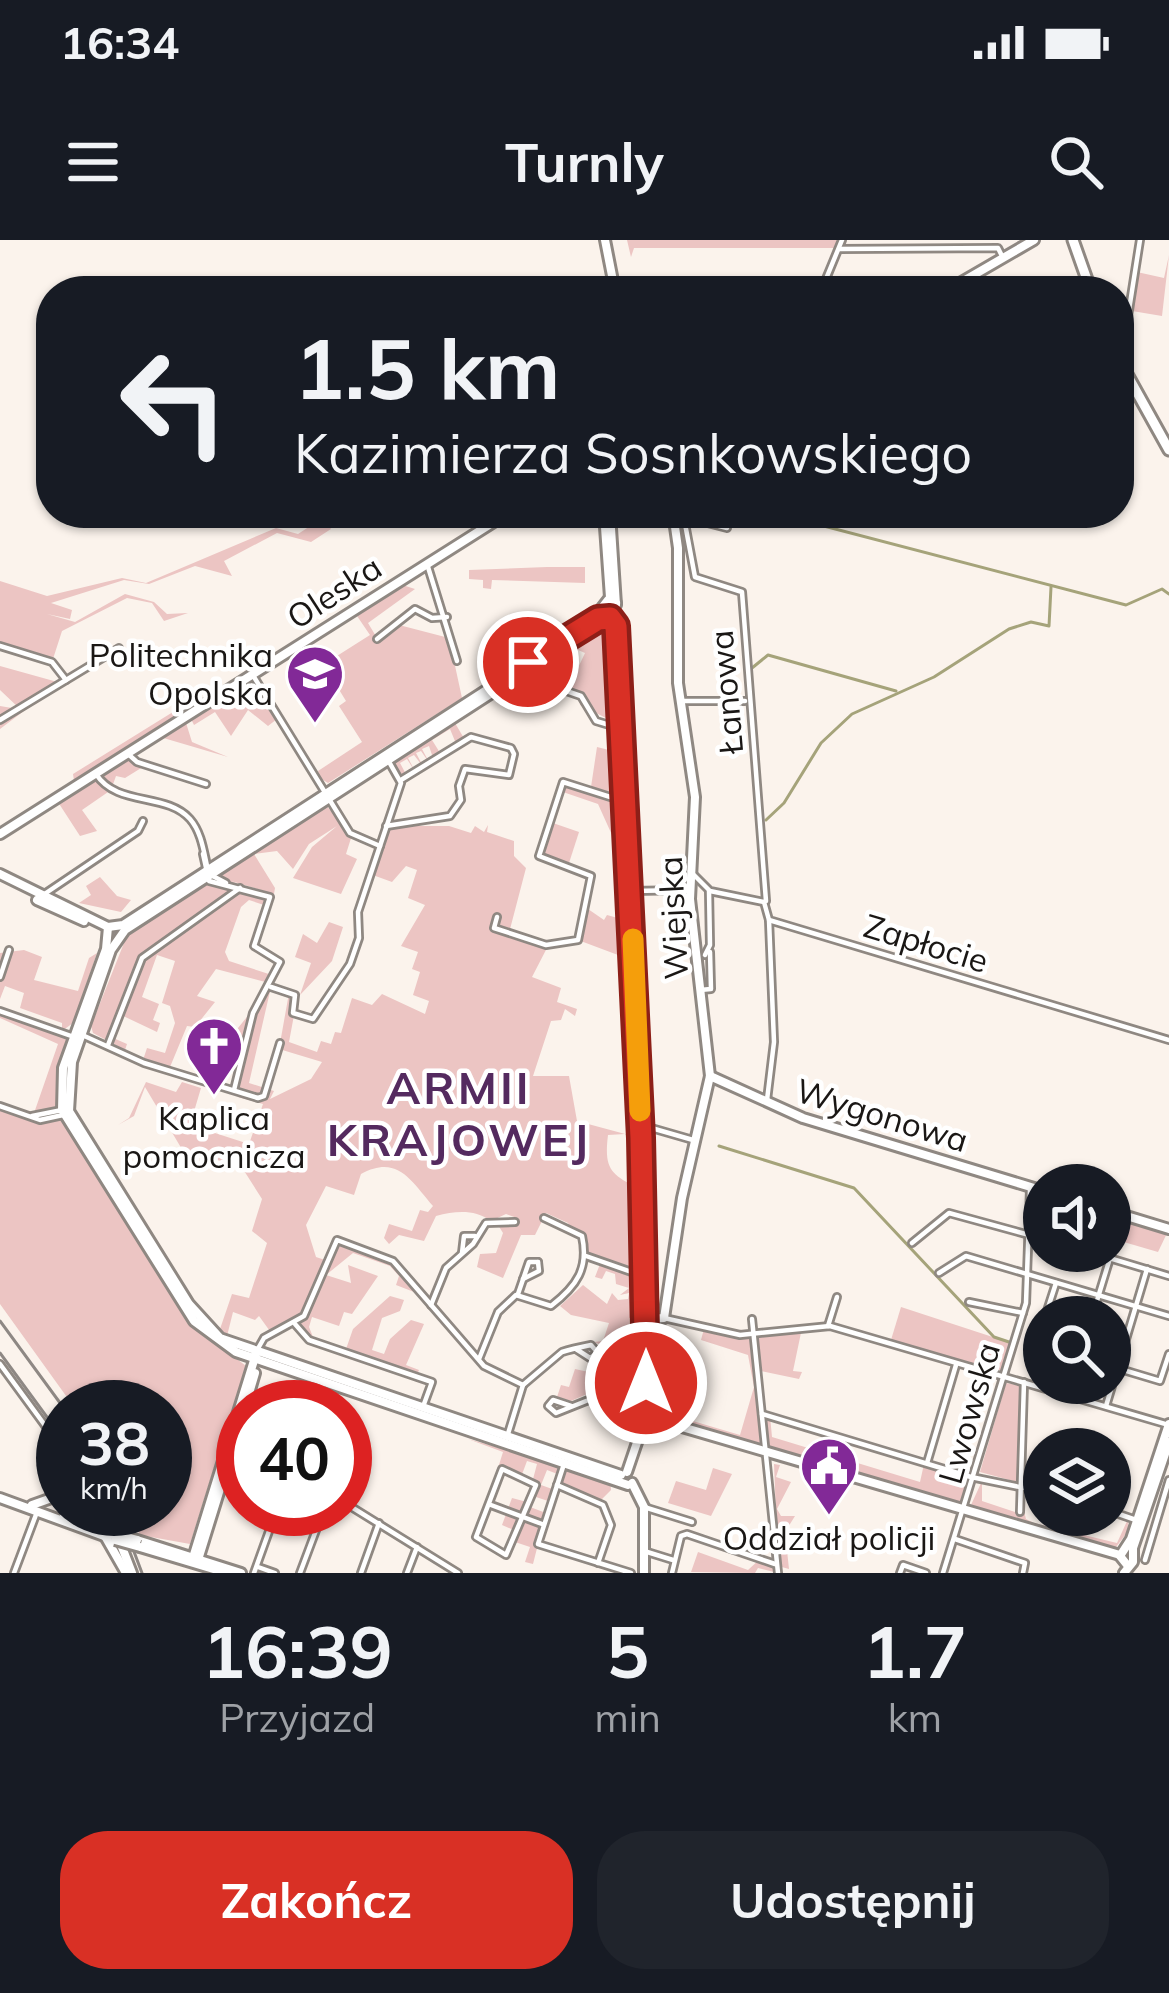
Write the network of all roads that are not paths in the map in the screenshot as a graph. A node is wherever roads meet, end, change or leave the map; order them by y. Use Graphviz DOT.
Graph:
graph roads {
  1 [pos="605,240"];
  2 [pos="842,240"];
  3 [pos="1076,240"];
  4 [pos="1140,240"];
  5 [pos="1028,242"];
  6 [pos="838,249"];
  7 [pos="1002,256"];
  8 [pos="612,276"];
  9 [pos="827,276"];
  10 [pos="970,276"];
  11 [pos="1089,276"];
  12 [pos="1134,307"];
  13 [pos="1134,386"];
  14 [pos="1134,389"];
  15 [pos="1141,403"];
  16 [pos="1169,450"];
  17 [pos="483,528"];
  18 [pos="608,528"];
  19 [pos="608,528"];
  20 [pos="674,528"];
  21 [pos="686,528"];
  22 [pos="425,562"];
  23 [pos="610,592"];
  24 [pos="616,603"];
  25 [pos="447,617"];
  26 [pos="611,617"];
  27 [pos="591,626"];
  28 [pos="618,630"];
  29 [pos="377,639"];
  30 [pos="613,642"];
  31 [pos="0,646"];
  32 [pos="119,648"];
  33 [pos="457,662"];
  34 [pos="251,674"];
  35 [pos="531,674"];
  36 [pos="66,680"];
  37 [pos="619,696"];
  38 [pos="680,700"];
  39 [pos="745,701"];
  40 [pos="0,720"];
  41 [pos="622,729"];
  42 [pos="127,753"];
  43 [pos="388,760"];
  44 [pos="96,774"];
  45 [pos="401,780"];
  46 [pos="206,784"];
  47 [pos="326,796"];
  48 [pos="626,802"];
  49 [pos="143,821"];
  50 [pos="386,826"];
  51 [pos="3,834"];
  52 [pos="380,846"];
  53 [pos="203,854"];
  54 [pos="219,864"];
  55 [pos="690,871"];
  56 [pos="206,873"];
  57 [pos="0,877"];
  58 [pos="226,883"];
  59 [pos="237,888"];
  60 [pos="690,890"];
  61 [pos="709,890"];
  62 [pos="631,891"];
  63 [pos="39,899"];
  64 [pos="765,904"];
  65 [pos="142,910"];
  66 [pos="75,914"];
  67 [pos="497,917"];
  68 [pos="770,920"];
  69 [pos="112,935"];
  70 [pos="710,946"];
  71 [pos="9,950"];
  72 [pos="703,960"];
  73 [pos="100,965"];
  74 [pos="0,977"];
  75 [pos="271,987"];
  76 [pos="0,1012"];
  77 [pos="73,1033"];
  78 [pos="1169,1040"];
  79 [pos="280,1043"];
  80 [pos="107,1045"];
  81 [pos="710,1076"];
  82 [pos="234,1090"];
  83 [pos="273,1093"];
  84 [pos="264,1096"];
  85 [pos="766,1104"];
  86 [pos="0,1106"];
  87 [pos="65,1112"];
  88 [pos="641,1125"];
  89 [pos="698,1142"];
  90 [pos="1023,1184"];
  91 [pos="1131,1217"];
  92 [pos="544,1218"];
  93 [pos="515,1222"];
  94 [pos="1169,1229"];
  95 [pos="1023,1232"];
  96 [pos="475,1236"];
  97 [pos="912,1243"];
  98 [pos="462,1254"];
  99 [pos="586,1256"];
  100 [pos="1131,1264"];
  101 [pos="1147,1269"];
  102 [pos="1106,1272"];
  103 [pos="939,1273"];
  104 [pos="1028,1274"];
  105 [pos="644,1276"];
  106 [pos="1169,1276"];
  107 [pos="523,1279"];
  108 [pos="1056,1283"];
  109 [pos="518,1294"];
  110 [pos="1099,1295"];
  111 [pos="1025,1296"];
  112 [pos="1052,1296"];
  113 [pos="837,1297"];
  114 [pos="969,1302"];
  115 [pos="431,1305"];
  116 [pos="1136,1306"];
  117 [pos="1023,1313"];
  118 [pos="1169,1316"];
  119 [pos="664,1318"];
  120 [pos="646,1319"];
  121 [pos="752,1319"];
  122 [pos="1131,1319"];
  123 [pos="295,1324"];
  124 [pos="828,1326"];
  125 [pos="754,1334"];
  126 [pos="576,1348"];
  127 [pos="230,1349"];
  128 [pos="1169,1354"];
  129 [pos="258,1356"];
  130 [pos="479,1360"];
  131 [pos="957,1363"];
  132 [pos="0,1364"];
  133 [pos="286,1369"];
  134 [pos="1131,1373"];
  135 [pos="249,1374"];
  136 [pos="1004,1378"];
  137 [pos="325,1379"];
  138 [pos="253,1380"];
  139 [pos="256,1380"];
  140 [pos="1023,1382"];
  141 [pos="523,1385"];
  142 [pos="1023,1404"];
  143 [pos="1099,1404"];
  144 [pos="571,1406"];
  145 [pos="1106,1406"];
  146 [pos="422,1409"];
  147 [pos="36,1413"];
  148 [pos="762,1414"];
  149 [pos="651,1415"];
  150 [pos="1169,1424"];
  151 [pos="506,1441"];
  152 [pos="1169,1442"];
  153 [pos="766,1449"];
  154 [pos="927,1463"];
  155 [pos="564,1464"];
  156 [pos="626,1478"];
  157 [pos="976,1478"];
  158 [pos="1169,1480"];
  159 [pos="557,1485"];
  160 [pos="1021,1485"];
  161 [pos="0,1496"];
  162 [pos="216,1496"];
  163 [pos="489,1504"];
  164 [pos="644,1507"];
  165 [pos="34,1509"];
  166 [pos="966,1511"];
  167 [pos="1020,1512"];
  168 [pos="523,1517"];
  169 [pos="1131,1518"];
  170 [pos="372,1519"];
  171 [pos="1136,1520"];
  172 [pos="692,1522"];
  173 [pos="379,1523"];
  174 [pos="542,1524"];
  175 [pos="203,1535"];
  176 [pos="99,1536"];
  177 [pos="117,1536"];
  178 [pos="267,1536"];
  179 [pos="314,1536"];
  180 [pos="954,1538"];
  181 [pos="135,1543"];
  182 [pos="114,1544"];
  183 [pos="416,1547"];
  184 [pos="173,1549"];
  185 [pos="644,1551"];
  186 [pos="196,1559"];
  187 [pos="673,1560"];
  188 [pos="1125,1561"];
  189 [pos="598,1563"];
  190 [pos="219,1564"];
  191 [pos="255,1569"];
  192 [pos="778,1569"];
  193 [pos="455,1572"];
  194 [pos="14,1573"];
  195 [pos="129,1573"];
  196 [pos="227,1573"];
  197 [pos="241,1573"];
  198 [pos="275,1573"];
  199 [pos="300,1573"];
  200 [pos="361,1573"];
  201 [pos="407,1573"];
  202 [pos="631,1573"];
  203 [pos="643,1573"];
  204 [pos="672,1573"];
  205 [pos="900,1573"];
  206 [pos="926,1573"];
  207 [pos="943,1573"];
  208 [pos="1023,1573"];
  1 -- 8 [label="street"];
  2 -- 6 [label="street"];
  3 -- 11 [label="main road"];
  4 -- 12 [label="street"];
  5 -- 7 [label="street"];
  6 -- 7 [label="street"];
  6 -- 9 [label="street"];
  7 -- 10 [label="street"];
  13 -- 15 [label="main road"];
  14 -- 15 [label="main road"];
  15 -- 16 [label="main road"];
  17 -- 22 [label="street, Oleska"];
  18 -- 23 [label="street"];
  19 -- 24 [label="street"];
  20 -- 38 [label="street, Wiejska"];
  21 -- 64 [label="street, Łanowa"];
  22 -- 25 [label="street"];
  22 -- 34 [label="street, Oleska"];
  23 -- 26 [label="street"];
  23 -- 27 [label="street"];
  24 -- 26 [label="street"];
  24 -- 28 [label="street"];
  25 -- 29 [label="street"];
  25 -- 33 [label="street"];
  26 -- 27 [label="street"];
  26 -- 28 [label="street"];
  26 -- 30 [label="street"];
  27 -- 30 [label="street"];
  27 -- 35 [label="street"];
  27 -- 47 [label="street"];
  28 -- 37 [label="street"];
  30 -- 37 [label="street"];
  31 -- 36 [label="street"];
  32 -- 36 [label="street"];
  34 -- 42 [label="street, Oleska"];
  34 -- 47 [label="street"];
  35 -- 41 [label="street"];
  35 -- 43 [label="street"];
  36 -- 40 [label="street"];
  37 -- 41 [label="street"];
  38 -- 39 [label="street"];
  38 -- 55 [label="street, Wiejska"];
  41 -- 48 [label="street"];
  42 -- 44 [label="street, Oleska"];
  42 -- 46 [label="street"];
  43 -- 45 [label="street"];
  43 -- 47 [label="street"];
  44 -- 51 [label="street, Oleska"];
  44 -- 53 [label="street"];
  45 -- 50 [label="street"];
  45 -- 50 [label="street"];
  47 -- 52 [label="street"];
  47 -- 54 [label="street"];
  48 -- 62 [label="street"];
  48 -- 67 [label="street"];
  49 -- 63 [label="street"];
  50 -- 52 [label="street"];
  52 -- 75 [label="street"];
  53 -- 54 [label="street"];
  53 -- 56 [label="street"];
  54 -- 56 [label="street"];
  54 -- 58 [label="street"];
  55 -- 60 [label="street, Wiejska"];
  55 -- 61 [label="street"];
  56 -- 58 [label="street"];
  56 -- 59 [label="street"];
  56 -- 65 [label="street"];
  56 -- 69 [label="street"];
  57 -- 63 [label="street"];
  58 -- 59 [label="street"];
  59 -- 75 [label="street"];
  59 -- 80 [label="street"];
  60 -- 62 [label="street"];
  60 -- 72 [label="street, Wiejska"];
  61 -- 64 [label="street"];
  61 -- 70 [label="street"];
  62 -- 88 [label="street"];
  63 -- 66 [label="street"];
  64 -- 68 [label="street"];
  65 -- 66 [label="street"];
  65 -- 69 [label="street"];
  66 -- 69 [label="street"];
  66 -- 73 [label="street"];
  68 -- 78 [label="street, Zapłocie"];
  68 -- 85 [label="street"];
  69 -- 73 [label="street"];
  69 -- 77 [label="street"];
  70 -- 72 [label="street"];
  70 -- 72 [label="street"];
  71 -- 74 [label="street"];
  72 -- 81 [label="street, Wiejska"];
  73 -- 77 [label="street"];
  75 -- 82 [label="street"];
  76 -- 77 [label="street"];
  77 -- 80 [label="street"];
  77 -- 87 [label="street"];
  79 -- 84 [label="street"];
  80 -- 82 [label="street"];
  81 -- 85 [label="street, Wygonowa"];
  81 -- 89 [label="street, Wiejska"];
  82 -- 84 [label="street"];
  83 -- 84 [label="street"];
  85 -- 90 [label="street, Wygonowa"];
  86 -- 87 [label="street"];
  87 -- 127 [label="street"];
  87 -- 129 [label="street"];
  88 -- 89 [label="street"];
  88 -- 105 [label="street"];
  89 -- 119 [label="street, Wiejska"];
  91 -- 94 [label="street"];
  92 -- 99 [label="street"];
  93 -- 96 [label="street"];
  95 -- 97 [label="street"];
  96 -- 98 [label="street"];
  96 -- 98 [label="street"];
  98 -- 115 [label="street"];
  99 -- 105 [label="street"];
  99 -- 109 [label="street"];
  100 -- 101 [label="street"];
  101 -- 106 [label="street"];
  101 -- 116 [label="street"];
  102 -- 110 [label="street"];
  103 -- 104 [label="street"];
  104 -- 108 [label="street"];
  104 -- 111 [label="street, Lwowska"];
  105 -- 120 [label="street"];
  107 -- 109 [label="street"];
  108 -- 110 [label="street"];
  108 -- 112 [label="street"];
  109 -- 130 [label="street"];
  110 -- 116 [label="street"];
  113 -- 124 [label="street"];
  114 -- 117 [label="street"];
  115 -- 123 [label="street"];
  115 -- 130 [label="street"];
  116 -- 118 [label="street"];
  116 -- 122 [label="street"];
  117 -- 136 [label="street, Lwowska"];
  119 -- 120 [label="street"];
  119 -- 125 [label="street"];
  120 -- 149 [label="street"];
  121 -- 125 [label="street"];
  123 -- 129 [label="street"];
  123 -- 146 [label="street"];
  124 -- 125 [label="street"];
  124 -- 131 [label="street"];
  125 -- 148 [label="street"];
  126 -- 141 [label="street"];
  127 -- 129 [label="street"];
  127 -- 135 [label="street"];
  128 -- 134 [label="street"];
  129 -- 133 [label="street"];
  129 -- 135 [label="street"];
  129 -- 137 [label="street"];
  129 -- 138 [label="street"];
  130 -- 141 [label="street"];
  131 -- 136 [label="street"];
  131 -- 154 [label="street"];
  132 -- 147 [label="street"];
  133 -- 137 [label="street"];
  133 -- 139 [label="street"];
  135 -- 175 [label="street"];
  136 -- 140 [label="street"];
  136 -- 157 [label="street, Lwowska"];
  137 -- 146 [label="street"];
  137 -- 151 [label="street"];
  141 -- 151 [label="street"];
  142 -- 160 [label="street"];
  143 -- 145 [label="street"];
  144 -- 149 [label="street"];
  145 -- 150 [label="street"];
  146 -- 151 [label="street"];
  148 -- 153 [label="street"];
  148 -- 154 [label="street"];
  149 -- 153 [label="street"];
  149 -- 156 [label="street"];
  150 -- 171 [label="street"];
  151 -- 155 [label="street"];
  151 -- 156 [label="street"];
  152 -- 188 [label="street"];
  153 -- 166 [label="street"];
  153 -- 192 [label="street"];
  154 -- 157 [label="street"];
  155 -- 156 [label="street"];
  155 -- 159 [label="street"];
  156 -- 164 [label="street"];
  156 -- 203 [label="street"];
  157 -- 160 [label="street"];
  157 -- 166 [label="street, Lwowska"];
  158 -- 188 [label="street"];
  159 -- 174 [label="street"];
  159 -- 189 [label="street"];
  160 -- 167 [label="street"];
  161 -- 165 [label="street"];
  162 -- 175 [label="street"];
  163 -- 168 [label="street"];
  163 -- 168 [label="street"];
  163 -- 168 [label="street"];
  164 -- 172 [label="street"];
  164 -- 185 [label="street"];
  165 -- 182 [label="street"];
  165 -- 194 [label="street"];
  166 -- 180 [label="street, Lwowska"];
  166 -- 188 [label="street"];
  168 -- 174 [label="street"];
  169 -- 171 [label="street"];
  170 -- 173 [label="street"];
  171 -- 188 [label="street"];
  173 -- 183 [label="street"];
  173 -- 200 [label="street"];
  174 -- 189 [label="street"];
  175 -- 184 [label="street"];
  175 -- 186 [label="street"];
  175 -- 190 [label="street"];
  176 -- 182 [label="street"];
  177 -- 195 [label="street"];
  178 -- 191 [label="street"];
  179 -- 199 [label="street"];
  180 -- 207 [label="street, Lwowska"];
  180 -- 208 [label="street"];
  181 -- 182 [label="street, bridge"];
  181 -- 184 [label="street"];
  181 -- 186 [label="street"];
  182 -- 195 [label="street"];
  183 -- 193 [label="street"];
  183 -- 201 [label="street"];
  184 -- 186 [label="street"];
  185 -- 187 [label="street"];
  185 -- 203 [label="street"];
  186 -- 190 [label="street"];
  186 -- 196 [label="street"];
  187 -- 192 [label="street"];
  187 -- 204 [label="street"];
  189 -- 202 [label="street"];
  190 -- 197 [label="street"];
  191 -- 198 [label="street"];
  205 -- 206 [label="street"];
}
